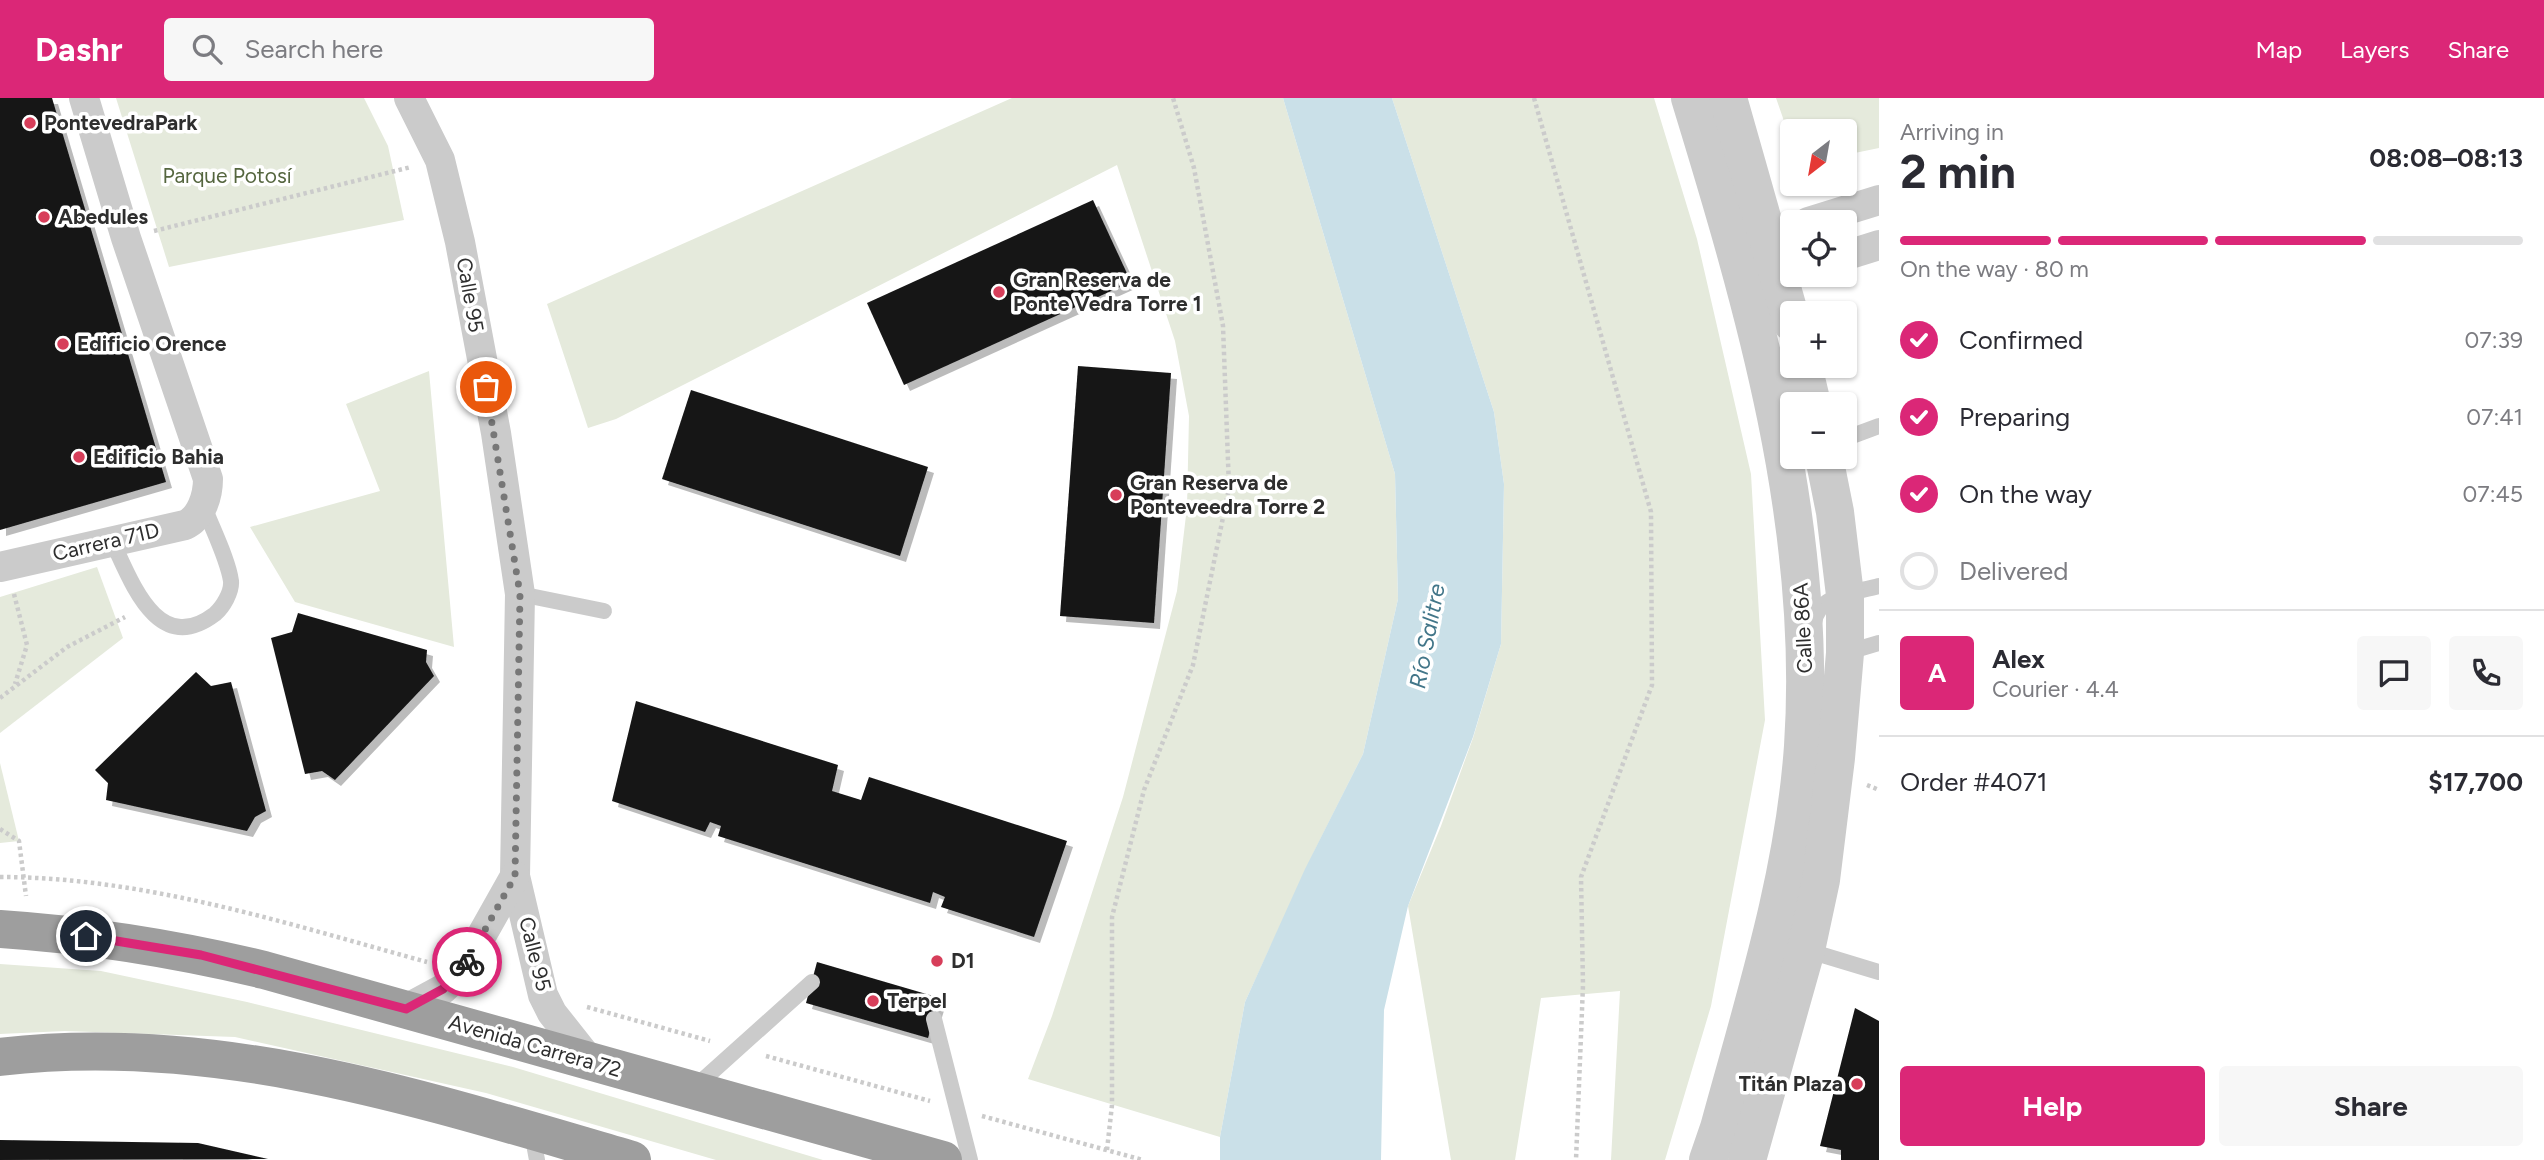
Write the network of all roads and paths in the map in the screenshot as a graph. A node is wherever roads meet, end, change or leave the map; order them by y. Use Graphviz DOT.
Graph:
graph roads {
  1 [pos="84,98"];
  2 [pos="409,98"];
  3 [pos="1173,98"];
  4 [pos="1534,98"];
  5 [pos="1690,98"];
  6 [pos="1728,98"];
  7 [pos="440,160"];
  8 [pos="1879,200"];
  9 [pos="1847,210"];
  10 [pos="1765,235"];
  11 [pos="126,239"];
  12 [pos="1879,245"];
  13 [pos="1857,252"];
  14 [pos="1772,279"];
  15 [pos="1782,301"];
  16 [pos="1879,426"];
  17 [pos="1857,434"];
  18 [pos="1826,469"];
  19 [pos="203,504"];
  20 [pos="112,541"];
  21 [pos="3,566"];
  22 [pos="1862,591"];
  23 [pos="520,594"];
  24 [pos="144,607"];
  25 [pos="604,611"];
  26 [pos="1862,648"];
  27 [pos="1806,678"];
  28 [pos="15,685"];
  29 [pos="0,698"];
  30 [pos="1867,785"];
  31 [pos="1879,790"];
  32 [pos="0,829"];
  33 [pos="515,876"];
  34 [pos="0,877"];
  35 [pos="23,877"];
  36 [pos="15,930"];
  37 [pos="1806,950"];
  38 [pos="461,972"];
  39 [pos="1879,972"];
  40 [pos="811,982"];
  41 [pos="543,995"];
  42 [pos="406,1009"];
  43 [pos="934,1019"];
  44 [pos="738,1048"];
  45 [pos="0,1057"];
  46 [pos="590,1061"];
  47 [pos="692,1090"];
  48 [pos="956,1108"];
  49 [pos="534,1145"];
  50 [pos="1107,1150"];
  51 [pos="632,1160"];
  52 [pos="943,1160"];
  53 [pos="970,1160"];
  54 [pos="1142,1160"];
  55 [pos="1576,1160"];
  56 [pos="1708,1160"];
  57 [pos="1747,1160"];
  1 -- 11 [label="street"];
  2 -- 7 [label="street, Calle 95"];
  3 -- 50 [label="path"];
  4 -- 55 [label="path"];
  5 -- 10 [label="street, Calle 86A"];
  6 -- 10 [label="street, Calle 86A"];
  7 -- 11 [label="path"];
  7 -- 23 [label="street, Calle 95"];
  8 -- 9 [label="street"];
  10 -- 14 [label="street, Calle 86A"];
  11 -- 19 [label="street"];
  12 -- 13 [label="street"];
  14 -- 15 [label="street, Calle 86A"];
  14 -- 27 [label="street, Calle 86A"];
  16 -- 17 [label="lane"];
  18 -- 22 [label="street, Calle 86A"];
  19 -- 20 [label="street, Carrera 71D"];
  19 -- 24 [label="lane"];
  20 -- 21 [label="street, Carrera 71D"];
  20 -- 24 [label="lane"];
  21 -- 28 [label="path"];
  22 -- 26 [label="street, Calle 86A"];
  22 -- 27 [label="lane"];
  23 -- 25 [label="lane"];
  23 -- 33 [label="street, Calle 95"];
  24 -- 28 [label="path"];
  26 -- 37 [label="street, Calle 86A"];
  27 -- 56 [label="street, Calle 86A"];
  28 -- 29 [label="path"];
  30 -- 31 [label="path"];
  32 -- 35 [label="path"];
  33 -- 38 [label="street, Calle 95"];
  33 -- 41 [label="street, Calle 95"];
  34 -- 35 [label="path"];
  35 -- 36 [label="path"];
  35 -- 38 [label="path"];
  36 -- 42 [label="highway, Avenida Carrera 72"];
  37 -- 39 [label="lane"];
  37 -- 57 [label="street, Calle 86A"];
  38 -- 42 [label="street, Calle 95"];
  40 -- 44 [label="lane"];
  41 -- 44 [label="path"];
  41 -- 46 [label="street, Calle 95"];
  42 -- 46 [label="highway, Avenida Carrera 72"];
  43 -- 48 [label="lane"];
  44 -- 47 [label="lane"];
  44 -- 48 [label="path"];
  45 -- 49 [label="highway"];
  46 -- 47 [label="highway, Avenida Carrera 72"];
  47 -- 52 [label="highway, Avenida Carrera 72"];
  48 -- 50 [label="path"];
  48 -- 53 [label="lane"];
  49 -- 51 [label="highway"];
  50 -- 54 [label="path"];
}
